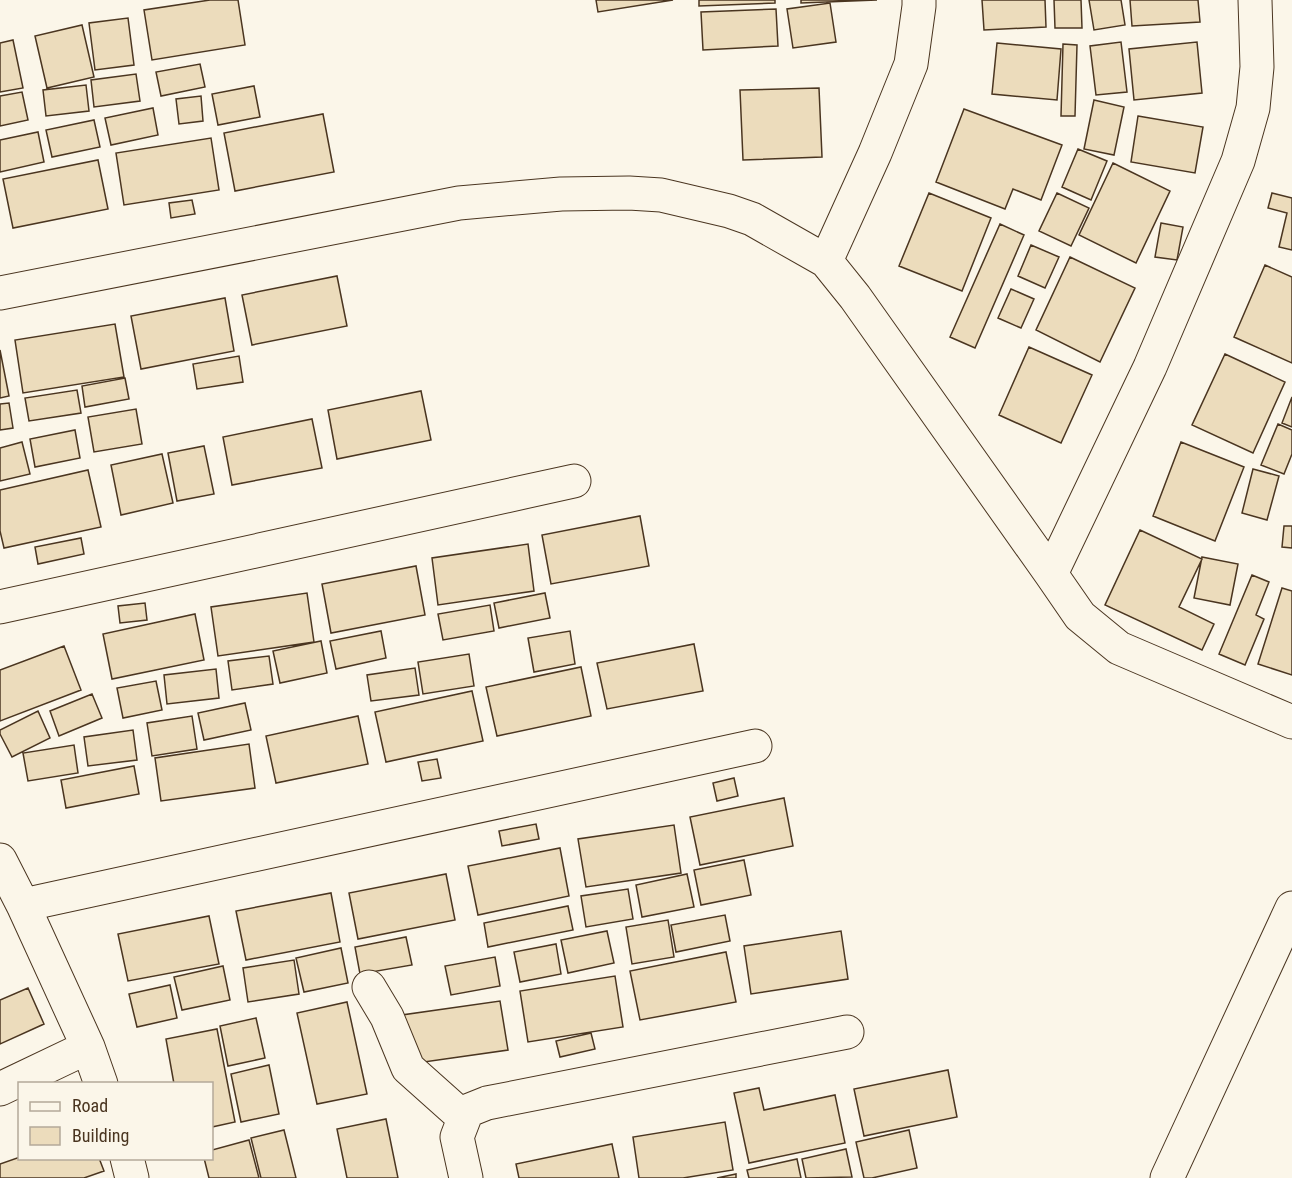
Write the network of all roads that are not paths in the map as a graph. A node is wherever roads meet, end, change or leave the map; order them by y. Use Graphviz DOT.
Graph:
graph roads {
  1 [pos="919,0"];
  2 [pos="1255,0"];
  3 [pos="826,261"];
  4 [pos="0,293"];
  5 [pos="574,481"];
  6 [pos="1051,574"];
  7 [pos="0,607"];
  8 [pos="1292,722"];
  9 [pos="755,746"];
  10 [pos="0,860"];
  11 [pos="23,905"];
  12 [pos="1292,908"];
  13 [pos="369,987"];
  14 [pos="847,1032"];
  15 [pos="88,1047"];
  16 [pos="101,1082"];
  17 [pos="0,1089"];
  18 [pos="464,1118"];
  19 [pos="128,1160"];
  20 [pos="132,1178"];
  21 [pos="466,1178"];
  22 [pos="1167,1178"];
  1 -- 3 [label="street"];
  2 -- 6 [label="street"];
  3 -- 4 [label="street"];
  3 -- 6 [label="street"];
  5 -- 7 [label="street"];
  6 -- 8 [label="street"];
  9 -- 11 [label="street"];
  10 -- 11 [label="street"];
  11 -- 15 [label="street"];
  12 -- 22 [label="street"];
  13 -- 18 [label="street"];
  14 -- 18 [label="street"];
  15 -- 16 [label="street"];
  15 -- 17 [label="street"];
  18 -- 21 [label="street"];
  19 -- 20 [label="street"];
}
